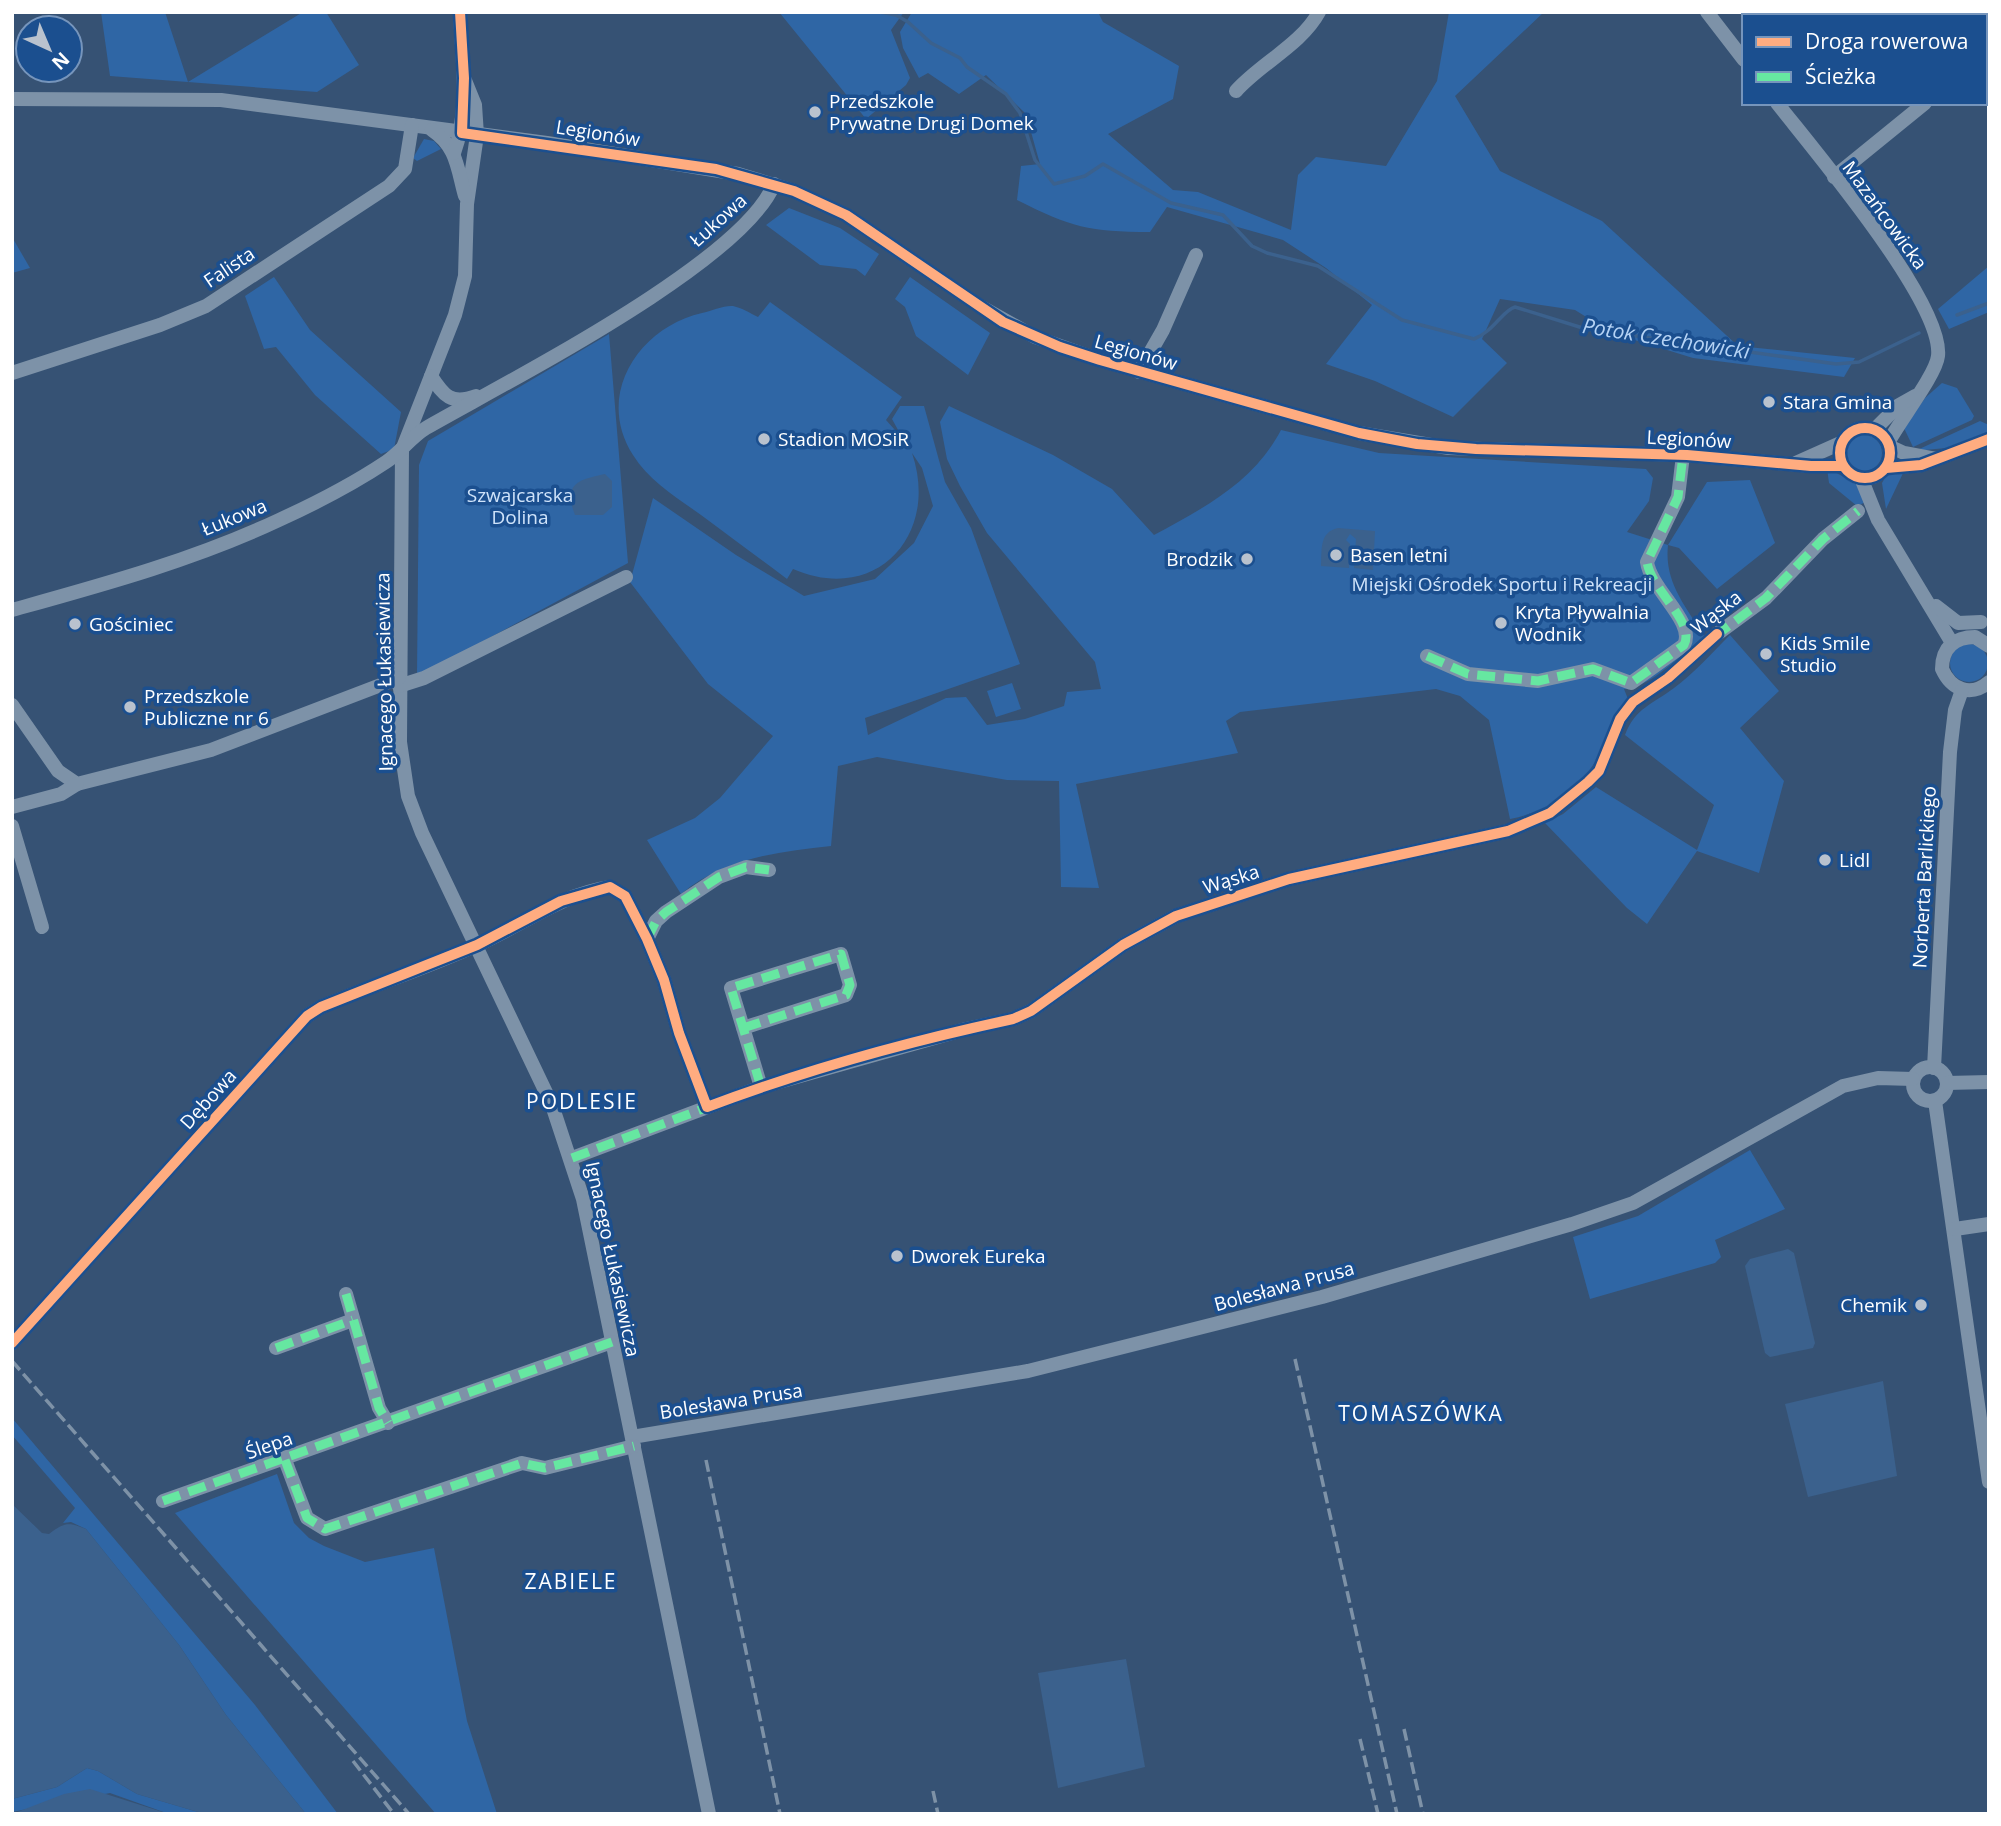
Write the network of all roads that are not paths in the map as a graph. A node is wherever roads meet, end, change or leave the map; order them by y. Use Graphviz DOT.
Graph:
graph roads {
  1 [pos="460,12"];
  2 [pos="1319,12"];
  3 [pos="1707,12"];
  4 [pos="1742,57"];
  5 [pos="464,78"];
  6 [pos="1236,91"];
  7 [pos="12,99"];
  8 [pos="1779,105"];
  9 [pos="1924,105"];
  10 [pos="412,125"];
  11 [pos="429,128"];
  12 [pos="462,133"];
  13 [pos="477,135"];
  14 [pos="454,153"];
  15 [pos="1834,177"];
  16 [pos="774,184"];
  17 [pos="467,204"];
  18 [pos="1196,255"];
  19 [pos="1139,372"];
  20 [pos="12,373"];
  21 [pos="431,376"];
  22 [pos="500,388"];
  23 [pos="443,396"];
  24 [pos="1915,396"];
  25 [pos="422,400"];
  26 [pos="449,416"];
  27 [pos="1874,430"];
  28 [pos="1989,439"];
  29 [pos="1843,442"];
  30 [pos="1888,445"];
  31 [pos="402,450"];
  32 [pos="1683,455"];
  33 [pos="1936,459"];
  34 [pos="1796,463"];
  35 [pos="1843,466"];
  36 [pos="1883,471"];
  37 [pos="1861,478"];
  38 [pos="1858,511"];
  39 [pos="1887,531"];
  40 [pos="626,577"];
  41 [pos="1923,594"];
  42 [pos="12,610"];
  43 [pos="1986,619"];
  44 [pos="1989,639"];
  45 [pos="1959,640"];
  46 [pos="1989,646"];
  47 [pos="1427,656"];
  48 [pos="399,682"];
  49 [pos="1631,683"];
  50 [pos="1987,689"];
  51 [pos="1962,690"];
  52 [pos="1637,699"];
  53 [pos="12,705"];
  54 [pos="77,784"];
  55 [pos="12,807"];
  56 [pos="12,826"];
  57 [pos="769,870"];
  58 [pos="42,928"];
  59 [pos="647,939"];
  60 [pos="477,945"];
  61 [pos="743,1028"];
  62 [pos="1934,1068"];
  63 [pos="1913,1079"];
  64 [pos="1989,1082"];
  65 [pos="1947,1083"];
  66 [pos="761,1087"];
  67 [pos="1935,1101"];
  68 [pos="707,1107"];
  69 [pos="572,1158"];
  70 [pos="1989,1224"];
  71 [pos="1955,1229"];
  72 [pos="346,1294"];
  73 [pos="354,1320"];
  74 [pos="612,1342"];
  75 [pos="12,1343"];
  76 [pos="276,1348"];
  77 [pos="388,1423"];
  78 [pos="633,1442"];
  79 [pos="285,1460"];
  80 [pos="1989,1480"];
  81 [pos="163,1501"];
  82 [pos="709,1814"];
  1 -- 5 [label="street"];
  2 -- 6 [label="street"];
  3 -- 4 [label="street"];
  5 -- 12 [label="street"];
  5 -- 13 [label="street, Ignacego Łukasiewicza"];
  7 -- 10 [label="street, Legionów"];
  8 -- 15 [label="street, Mazańcowicka"];
  9 -- 15 [label="street"];
  10 -- 11 [label="street, Legionów"];
  10 -- 20 [label="street, Falista"];
  11 -- 12 [label="street, Legionów"];
  11 -- 14 [label="street"];
  12 -- 13 [label="street, Legionów"];
  12 -- 14 [label="street"];
  13 -- 16 [label="street, Legionów"];
  13 -- 17 [label="street, Ignacego Łukasiewicza"];
  14 -- 17 [label="street, Ignacego Łukasiewicza"];
  15 -- 24 [label="street, Mazańcowicka"];
  16 -- 19 [label="street, Legionów"];
  16 -- 22 [label="street, Łukowa"];
  17 -- 21 [label="street, Ignacego Łukasiewicza"];
  18 -- 19 [label="street, Legionów"];
  19 -- 32 [label="street, Legionów"];
  21 -- 23 [label="street"];
  21 -- 25 [label="street, Ignacego Łukasiewicza"];
  22 -- 23 [label="street, Łukowa"];
  22 -- 26 [label="street, Łukowa"];
  23 -- 25 [label="street, Łukowa"];
  24 -- 27 [label="street, Mazańcowicka"];
  24 -- 30 [label="street, Mazańcowicka"];
  25 -- 26 [label="street"];
  25 -- 31 [label="street, Ignacego Łukasiewicza"];
  26 -- 31 [label="street, Łukowa"];
  27 -- 29 [label="street"];
  27 -- 30 [label="street"];
  28 -- 33 [label="street"];
  29 -- 34 [label="street, Legionów"];
  29 -- 35 [label="street"];
  30 -- 33 [label="street"];
  30 -- 36 [label="street"];
  31 -- 42 [label="street, Łukowa"];
  31 -- 48 [label="street, Ignacego Łukasiewicza"];
  32 -- 34 [label="street, Legionów"];
  32 -- 49 [label="street"];
  33 -- 36 [label="street"];
  34 -- 35 [label="street, Legionów"];
  35 -- 37 [label="street"];
  36 -- 37 [label="street"];
  36 -- 39 [label="street"];
  37 -- 39 [label="street"];
  38 -- 52 [label="street, Wąska"];
  39 -- 41 [label="street"];
  40 -- 48 [label="street"];
  41 -- 43 [label="street"];
  41 -- 45 [label="street"];
  43 -- 44 [label="street"];
  43 -- 45 [label="street"];
  45 -- 46 [label="street"];
  45 -- 51 [label="street"];
  47 -- 49 [label="street"];
  48 -- 54 [label="street"];
  48 -- 60 [label="street, Ignacego Łukasiewicza"];
  49 -- 52 [label="street"];
  50 -- 51 [label="street"];
  51 -- 62 [label="street, Norberta Barlickiego"];
  52 -- 66 [label="street, Wąska"];
  53 -- 54 [label="street"];
  54 -- 55 [label="street"];
  56 -- 58 [label="street"];
  57 -- 59 [label="street"];
  59 -- 60 [label="street, Dębowa"];
  59 -- 68 [label="street, Dębowa"];
  60 -- 69 [label="street, Ignacego Łukasiewicza"];
  60 -- 75 [label="street, Dębowa"];
  61 -- 61 [label="street"];
  61 -- 66 [label="street"];
  62 -- 63 [label="street"];
  62 -- 65 [label="street"];
  63 -- 67 [label="street"];
  63 -- 78 [label="street, Bolesława Prusa"];
  64 -- 65 [label="street"];
  65 -- 67 [label="street"];
  66 -- 68 [label="street, Wąska"];
  67 -- 71 [label="street"];
  68 -- 69 [label="street, Wąska"];
  69 -- 74 [label="street, Ignacego Łukasiewicza"];
  70 -- 71 [label="street"];
  71 -- 80 [label="street"];
  72 -- 73 [label="street"];
  73 -- 76 [label="street"];
  73 -- 77 [label="street"];
  74 -- 77 [label="street, Ślepa"];
  74 -- 78 [label="street, Ignacego Łukasiewicza"];
  77 -- 79 [label="street, Ślepa"];
  78 -- 79 [label="street, Bolesława Prusa"];
  78 -- 82 [label="street, Ignacego Łukasiewicza"];
  79 -- 81 [label="street, Ślepa"];
}
